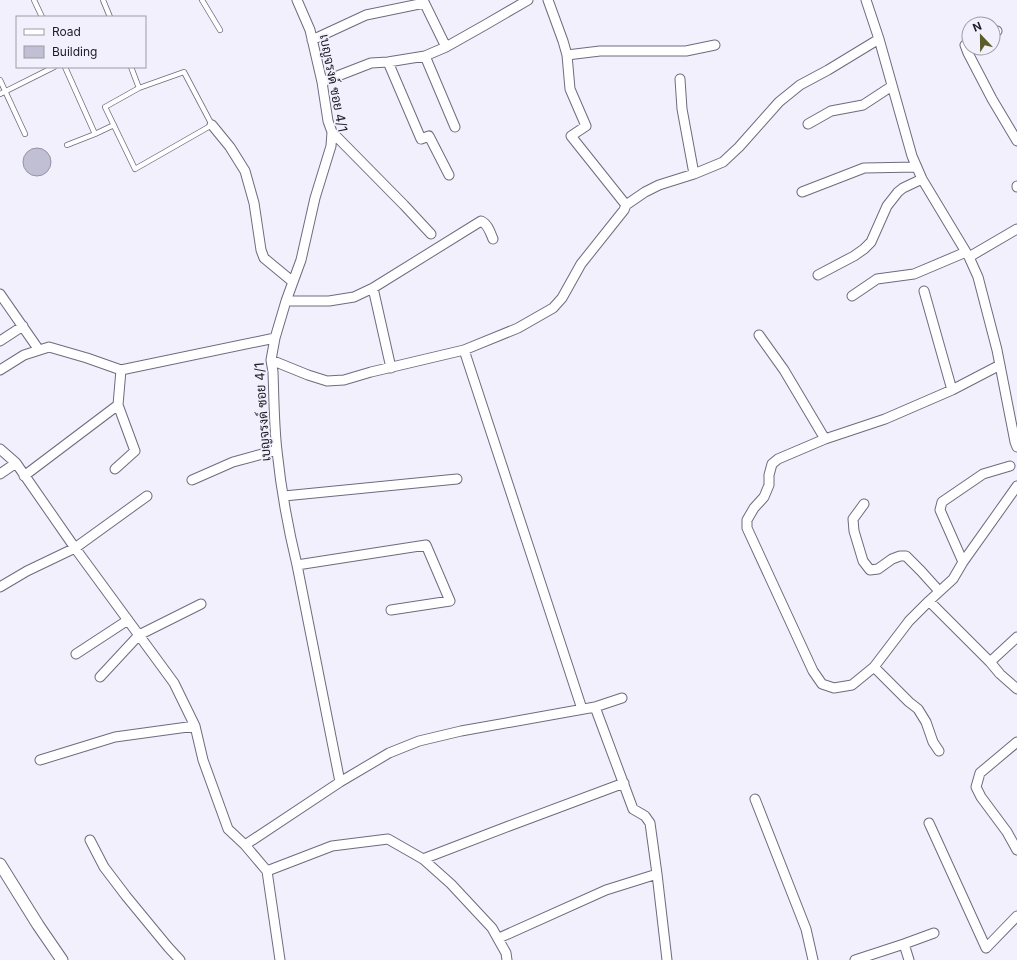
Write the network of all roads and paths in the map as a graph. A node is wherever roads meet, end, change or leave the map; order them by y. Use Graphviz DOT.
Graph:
graph roads {
  1 [pos="34,0"];
  2 [pos="103,0"];
  3 [pos="202,0"];
  4 [pos="297,0"];
  5 [pos="528,0"];
  6 [pos="548,0"];
  7 [pos="866,0"];
  8 [pos="424,2"];
  9 [pos="42,16"];
  10 [pos="110,16"];
  11 [pos="220,30"];
  12 [pos="312,40"];
  13 [pos="879,40"];
  14 [pos="715,45"];
  15 [pos="446,47"];
  16 [pos="567,55"];
  17 [pos="425,56"];
  18 [pos="970,56"];
  19 [pos="388,62"];
  20 [pos="52,68"];
  21 [pos="65,68"];
  22 [pos="131,68"];
  23 [pos="680,79"];
  24 [pos="0,80"];
  25 [pos="322,82"];
  26 [pos="892,86"];
  27 [pos="139,88"];
  28 [pos="6,91"];
  29 [pos="0,94"];
  30 [pos="808,124"];
  31 [pos="114,125"];
  32 [pos="212,125"];
  33 [pos="455,127"];
  34 [pos="332,132"];
  35 [pos="25,134"];
  36 [pos="95,134"];
  37 [pos="1017,141"];
  38 [pos="67,145"];
  39 [pos="917,167"];
  40 [pos="694,174"];
  41 [pos="449,175"];
  42 [pos="922,179"];
  43 [pos="802,192"];
  44 [pos="626,205"];
  45 [pos="1017,229"];
  46 [pos="431,234"];
  47 [pos="493,239"];
  48 [pos="967,254"];
  49 [pos="818,275"];
  50 [pos="293,282"];
  51 [pos="373,288"];
  52 [pos="924,292"];
  53 [pos="0,294"];
  54 [pos="852,296"];
  55 [pos="286,301"];
  56 [pos="23,326"];
  57 [pos="759,335"];
  58 [pos="275,338"];
  59 [pos="0,341"];
  60 [pos="39,350"];
  61 [pos="464,350"];
  62 [pos="271,360"];
  63 [pos="1000,365"];
  64 [pos="391,368"];
  65 [pos="0,370"];
  66 [pos="120,370"];
  67 [pos="952,390"];
  68 [pos="118,405"];
  69 [pos="825,439"];
  70 [pos="1017,447"];
  71 [pos="0,449"];
  72 [pos="277,450"];
  73 [pos="16,463"];
  74 [pos="1010,466"];
  75 [pos="115,469"];
  76 [pos="0,474"];
  77 [pos="24,476"];
  78 [pos="457,479"];
  79 [pos="192,480"];
  80 [pos="1017,486"];
  81 [pos="147,496"];
  82 [pos="284,496"];
  83 [pos="864,504"];
  84 [pos="75,548"];
  85 [pos="963,562"];
  86 [pos="297,565"];
  87 [pos="0,587"];
  88 [pos="939,591"];
  89 [pos="929,601"];
  90 [pos="201,604"];
  91 [pos="391,610"];
  92 [pos="128,620"];
  93 [pos="139,635"];
  94 [pos="1017,637"];
  95 [pos="76,654"];
  96 [pos="990,662"];
  97 [pos="874,667"];
  98 [pos="100,677"];
  99 [pos="1017,689"];
  100 [pos="622,698"];
  101 [pos="595,707"];
  102 [pos="582,709"];
  103 [pos="195,726"];
  104 [pos="1017,742"];
  105 [pos="939,751"];
  106 [pos="40,760"];
  107 [pos="340,782"];
  108 [pos="624,783"];
  109 [pos="756,799"];
  110 [pos="929,823"];
  111 [pos="1017,831"];
  112 [pos="1007,832"];
  113 [pos="90,840"];
  114 [pos="245,845"];
  115 [pos="1017,850"];
  116 [pos="423,858"];
  117 [pos="0,864"];
  118 [pos="267,871"];
  119 [pos="657,874"];
  120 [pos="1017,916"];
  121 [pos="934,933"];
  122 [pos="499,938"];
  123 [pos="904,944"];
  124 [pos="62,960"];
  125 [pos="180,960"];
  126 [pos="280,960"];
  127 [pos="507,960"];
  128 [pos="667,960"];
  129 [pos="813,960"];
  130 [pos="855,960"];
  131 [pos="910,960"];
  1 -- 9 [label="lane"];
  2 -- 10 [label="lane"];
  3 -- 11 [label="lane"];
  4 -- 12 [label="street, เบญจรงด์ ซอย 4/1"];
  5 -- 15 [label="street"];
  6 -- 16 [label="street"];
  7 -- 13 [label="street"];
  8 -- 12 [label="street"];
  8 -- 15 [label="street"];
  12 -- 25 [label="street, เบญจรงด์ ซอย 4/1"];
  13 -- 26 [label="street"];
  13 -- 40 [label="street"];
  14 -- 16 [label="street"];
  15 -- 17 [label="street"];
  16 -- 44 [label="street"];
  17 -- 19 [label="street"];
  17 -- 33 [label="street"];
  18 -- 37 [label="street"];
  19 -- 25 [label="street"];
  19 -- 41 [label="street"];
  20 -- 28 [label="lane"];
  21 -- 36 [label="lane"];
  22 -- 27 [label="lane"];
  23 -- 40 [label="street"];
  24 -- 28 [label="lane"];
  25 -- 34 [label="street, เบญจรงด์ ซอย 4/1"];
  26 -- 30 [label="street"];
  26 -- 39 [label="street"];
  27 -- 31 [label="lane"];
  27 -- 32 [label="lane"];
  28 -- 29 [label="lane"];
  28 -- 35 [label="lane"];
  31 -- 32 [label="lane"];
  31 -- 36 [label="lane"];
  32 -- 50 [label="street"];
  34 -- 46 [label="street"];
  34 -- 50 [label="street, เบญจรงด์ ซอย 4/1"];
  36 -- 38 [label="lane"];
  39 -- 42 [label="street"];
  39 -- 43 [label="street"];
  40 -- 44 [label="street"];
  42 -- 48 [label="street"];
  42 -- 49 [label="street"];
  44 -- 61 [label="street"];
  45 -- 48 [label="street"];
  47 -- 51 [label="street"];
  48 -- 54 [label="street"];
  48 -- 63 [label="street"];
  50 -- 55 [label="street, เบญจรงด์ ซอย 4/1"];
  51 -- 55 [label="street"];
  51 -- 64 [label="street"];
  52 -- 67 [label="street"];
  53 -- 56 [label="street"];
  55 -- 58 [label="street, เบญจรงด์ ซอย 4/1"];
  56 -- 59 [label="street"];
  56 -- 60 [label="street"];
  57 -- 69 [label="street"];
  58 -- 62 [label="street, เบญจรงด์ ซอย 4/1"];
  58 -- 66 [label="street"];
  60 -- 65 [label="street"];
  60 -- 66 [label="street"];
  61 -- 64 [label="street"];
  61 -- 102 [label="street"];
  62 -- 64 [label="street"];
  62 -- 72 [label="street, เบญจรงด์ ซอย 4/1"];
  63 -- 67 [label="street"];
  63 -- 70 [label="street"];
  66 -- 68 [label="street"];
  67 -- 69 [label="street"];
  68 -- 75 [label="street"];
  68 -- 77 [label="street"];
  69 -- 97 [label="street"];
  71 -- 73 [label="street"];
  72 -- 79 [label="street"];
  72 -- 82 [label="street, เบญจรงด์ ซอย 4/1"];
  73 -- 76 [label="street"];
  73 -- 77 [label="street"];
  74 -- 85 [label="street"];
  77 -- 84 [label="street"];
  78 -- 82 [label="street"];
  80 -- 85 [label="street"];
  81 -- 84 [label="street"];
  82 -- 86 [label="street, เบญจรงด์ ซอย 4/1"];
  83 -- 88 [label="street"];
  84 -- 87 [label="street"];
  84 -- 92 [label="street"];
  85 -- 88 [label="street"];
  86 -- 91 [label="street"];
  86 -- 107 [label="street, เบญจรงด์ ซอย 4/1"];
  88 -- 89 [label="street"];
  89 -- 96 [label="street"];
  89 -- 97 [label="street"];
  90 -- 93 [label="street"];
  92 -- 93 [label="street"];
  92 -- 95 [label="street"];
  93 -- 98 [label="street"];
  93 -- 103 [label="street"];
  94 -- 96 [label="street"];
  96 -- 99 [label="street"];
  97 -- 105 [label="street"];
  100 -- 101 [label="street"];
  101 -- 102 [label="street"];
  101 -- 108 [label="street"];
  102 -- 107 [label="street"];
  103 -- 106 [label="street"];
  103 -- 114 [label="street"];
  104 -- 112 [label="street"];
  107 -- 114 [label="street"];
  108 -- 116 [label="street"];
  108 -- 119 [label="street"];
  109 -- 129 [label="street"];
  110 -- 120 [label="street"];
  111 -- 112 [label="street"];
  112 -- 115 [label="street"];
  113 -- 125 [label="street"];
  114 -- 118 [label="street"];
  116 -- 118 [label="street"];
  116 -- 122 [label="street"];
  117 -- 124 [label="street"];
  118 -- 126 [label="street"];
  119 -- 122 [label="street"];
  119 -- 128 [label="street"];
  121 -- 123 [label="street"];
  122 -- 127 [label="street"];
  123 -- 130 [label="street"];
  123 -- 131 [label="street"];
}
